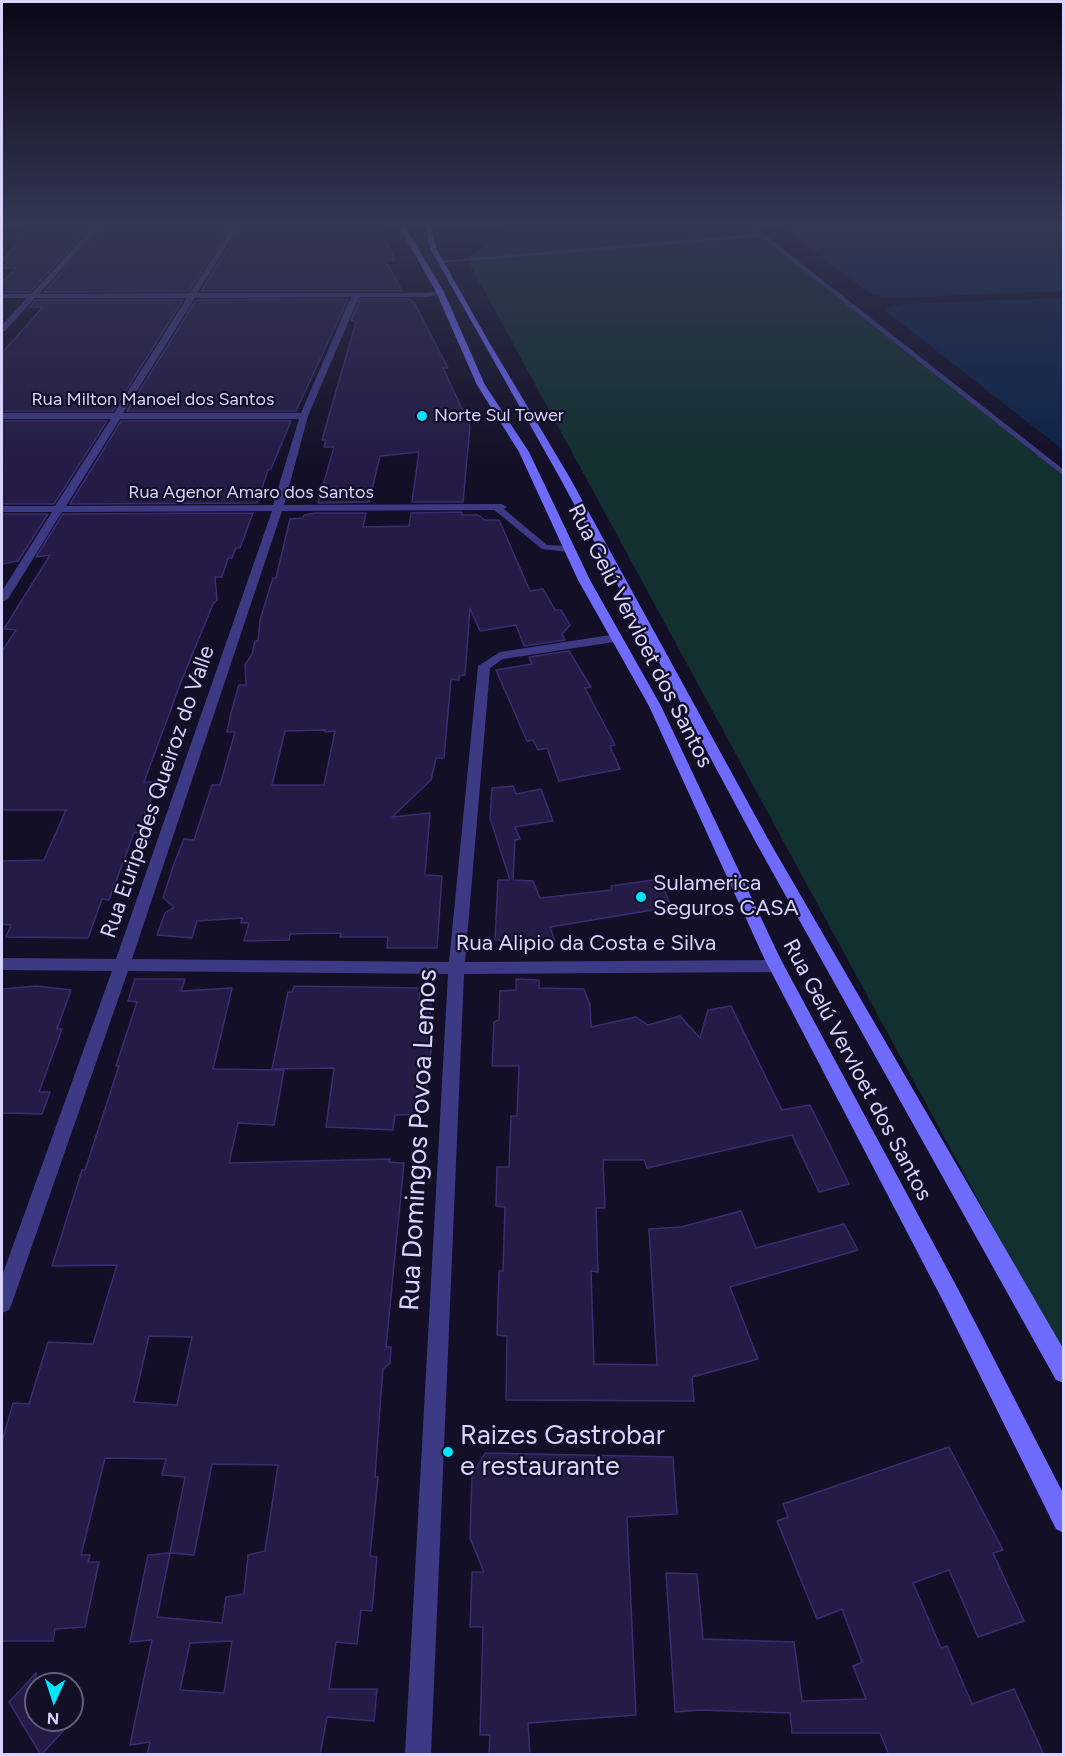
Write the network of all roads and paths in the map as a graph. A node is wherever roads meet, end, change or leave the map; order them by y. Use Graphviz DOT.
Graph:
graph roads {
  1 [pos="25,305"];
  2 [pos="187,305"];
  3 [pos="352,305"];
  4 [pos="446,305"];
  5 [pos="465,305"];
  6 [pos="850,305"];
  7 [pos="2,329"];
  8 [pos="2,416"];
  9 [pos="304,416"];
  10 [pos="116,417"];
  11 [pos="1064,474"];
  12 [pos="499,507"];
  13 [pos="2,509"];
  14 [pos="58,510"];
  15 [pos="277,510"];
  16 [pos="568,549"];
  17 [pos="2,599"];
  18 [pos="617,638"];
  19 [pos="2,964"];
  20 [pos="122,965"];
  21 [pos="776,966"];
  22 [pos="456,968"];
  23 [pos="2,1303"];
  24 [pos="1064,1372"];
  25 [pos="1064,1521"];
  26 [pos="418,1755"];
  1 -- 7 [label="street"];
  2 -- 10 [label="street"];
  3 -- 9 [label="street, Rua Euripedes Queiroz do Valle"];
  4 -- 16 [label="main road, Rua Gelú Vervloet dos Santos"];
  5 -- 24 [label="main road, Rua Gelú Vervloet dos Santos"];
  6 -- 11 [label="lane"];
  8 -- 10 [label="street, Rua Milton Manoel dos Santos"];
  9 -- 10 [label="street, Rua Milton Manoel dos Santos"];
  9 -- 15 [label="street, Rua Euripedes Queiroz do Valle"];
  10 -- 14 [label="street"];
  12 -- 15 [label="street, Rua Agenor Amaro dos Santos"];
  12 -- 16 [label="lane"];
  13 -- 14 [label="street, Rua Agenor Amaro dos Santos"];
  14 -- 15 [label="street, Rua Agenor Amaro dos Santos"];
  14 -- 17 [label="street"];
  15 -- 20 [label="street, Rua Euripedes Queiroz do Valle"];
  16 -- 18 [label="main road, Rua Gelú Vervloet dos Santos"];
  18 -- 21 [label="main road, Rua Gelú Vervloet dos Santos"];
  18 -- 22 [label="street, Rua Domingos Povoa Lemos"];
  19 -- 20 [label="street, Rua Alipio da Costa e Silva"];
  20 -- 22 [label="street, Rua Alipio da Costa e Silva"];
  20 -- 23 [label="street, Rua Euripedes Queiroz do Valle"];
  21 -- 22 [label="street, Rua Alipio da Costa e Silva"];
  21 -- 25 [label="main road, Rua Gelú Vervloet dos Santos"];
  22 -- 26 [label="street, Rua Domingos Povoa Lemos"];
}
